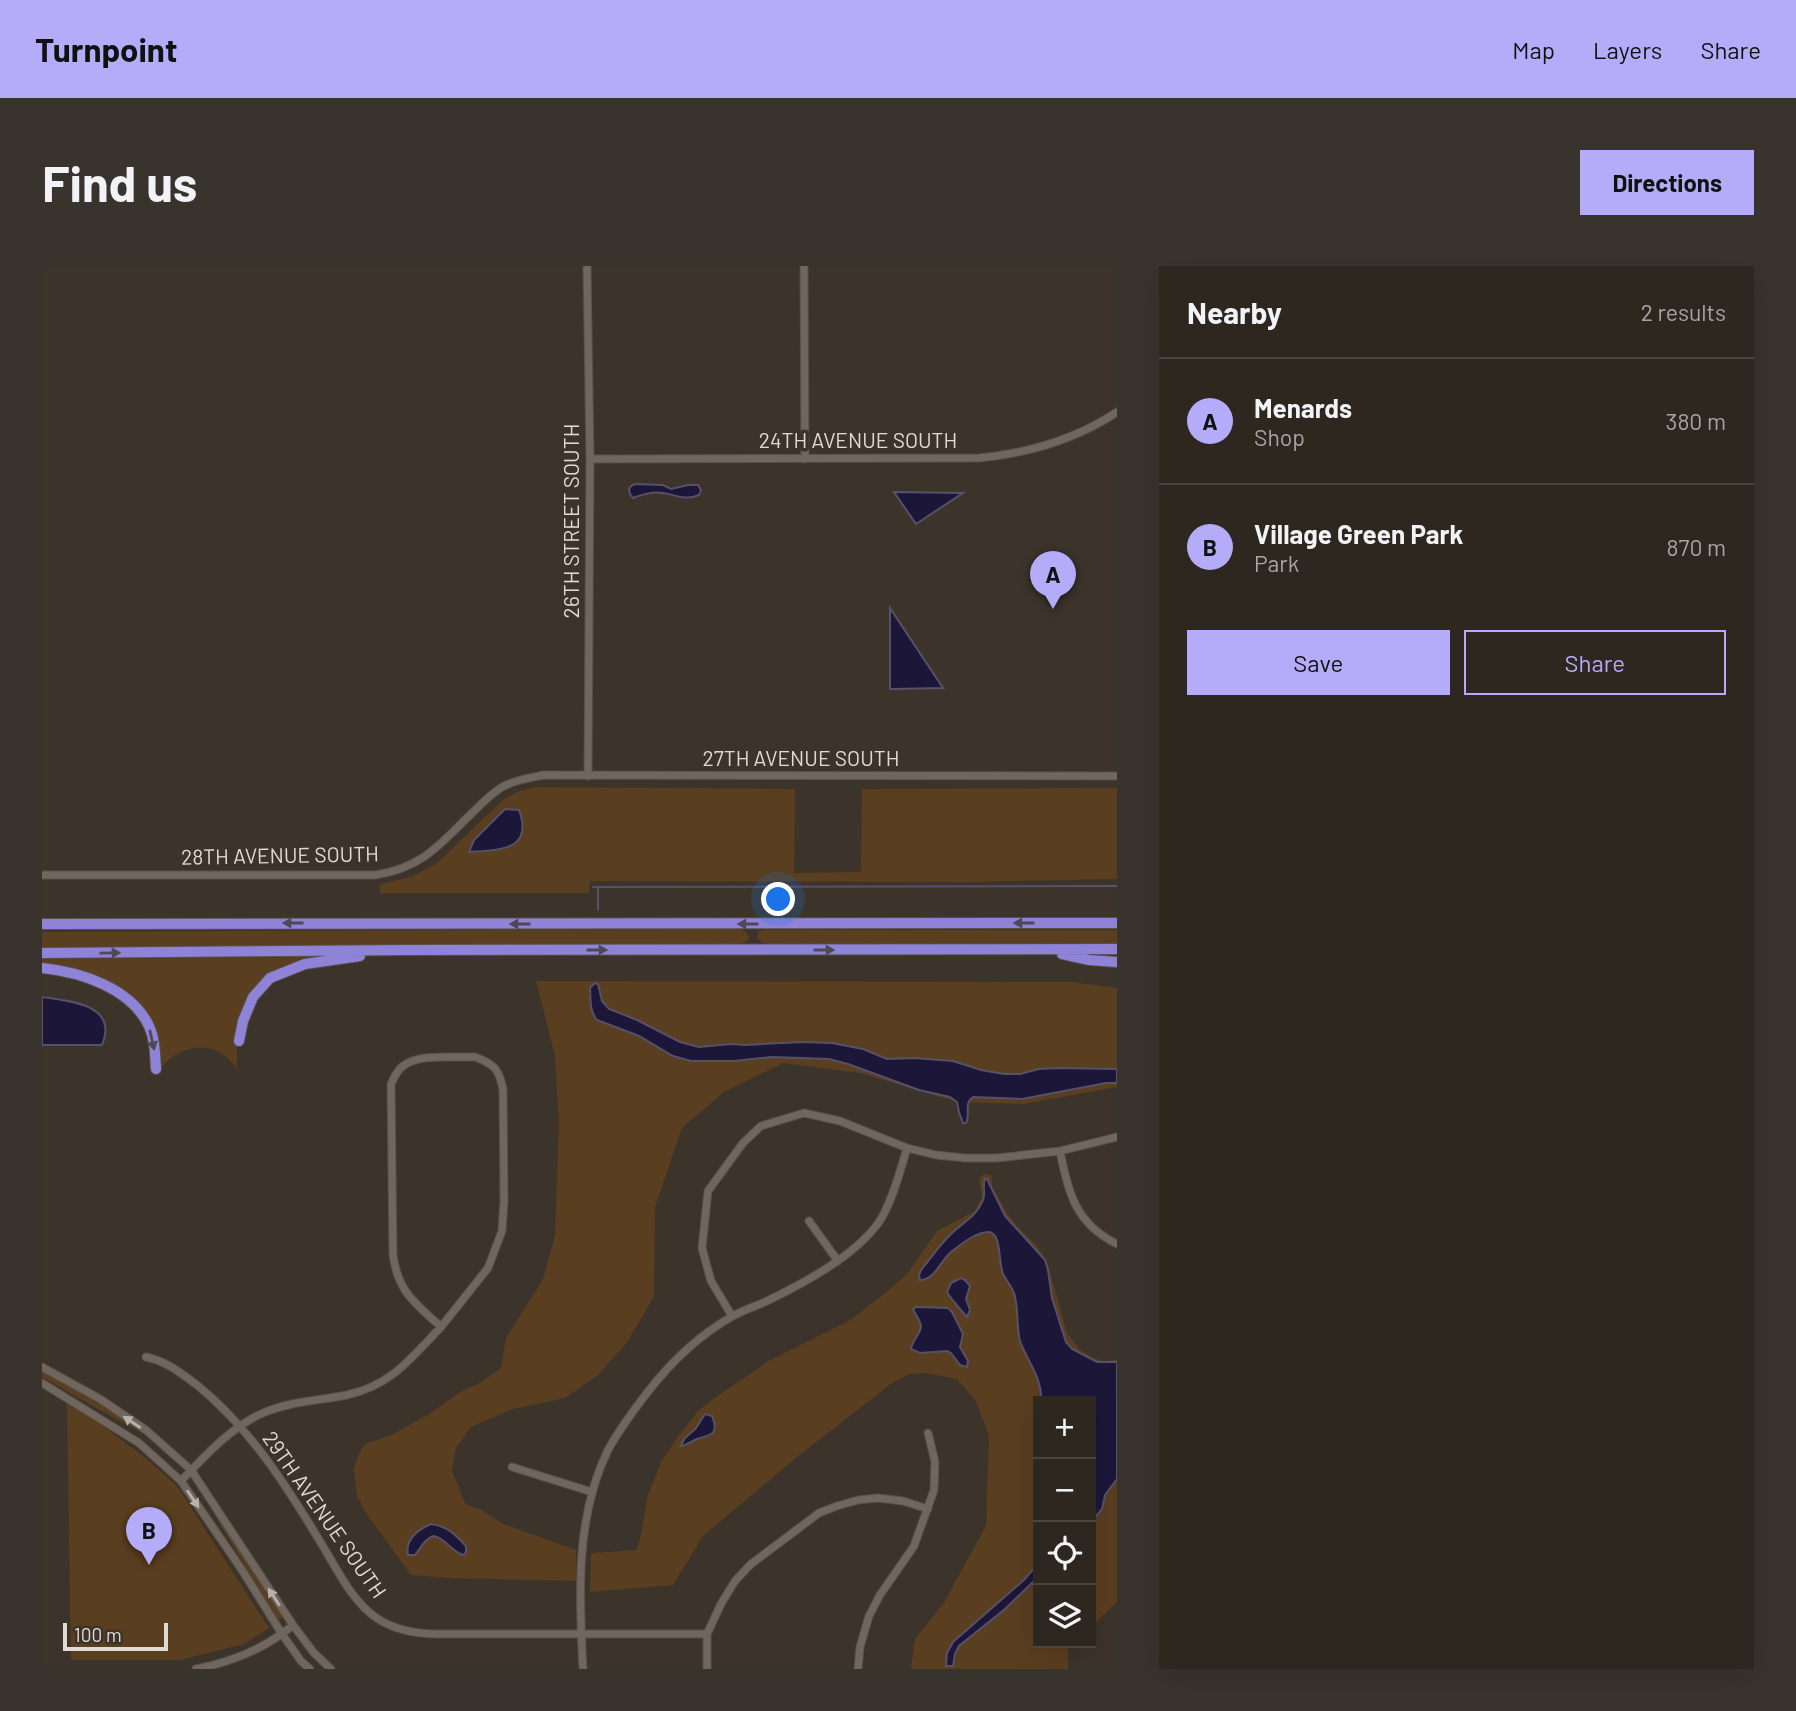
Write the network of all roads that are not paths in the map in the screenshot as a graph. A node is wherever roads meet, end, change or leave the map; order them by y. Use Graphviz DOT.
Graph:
graph roads {
  1 [pos="587,266"];
  2 [pos="804,266"];
  3 [pos="1117,412"];
  4 [pos="805,458"];
  5 [pos="590,459"];
  6 [pos="588,776"];
  7 [pos="1117,776"];
  8 [pos="490,796"];
  9 [pos="42,875"];
  10 [pos="1117,921"];
  11 [pos="42,924"];
  12 [pos="406,950"];
  13 [pos="1042,950"];
  14 [pos="1117,950"];
  15 [pos="42,953"];
  16 [pos="1117,962"];
  17 [pos="42,968"];
  18 [pos="239,1041"];
  19 [pos="156,1069"];
  20 [pos="1117,1137"];
  21 [pos="907,1148"];
  22 [pos="1060,1151"];
  23 [pos="810,1221"];
  24 [pos="1117,1244"];
  25 [pos="838,1261"];
  26 [pos="733,1316"];
  27 [pos="441,1326"];
  28 [pos="146,1357"];
  29 [pos="42,1367"];
  30 [pos="42,1383"];
  31 [pos="239,1426"];
  32 [pos="928,1433"];
  33 [pos="512,1467"];
  34 [pos="191,1470"];
  35 [pos="181,1481"];
  36 [pos="592,1492"];
  37 [pos="928,1509"];
  38 [pos="293,1625"];
  39 [pos="282,1634"];
  40 [pos="581,1634"];
  41 [pos="708,1634"];
  42 [pos="196,1669"];
  43 [pos="310,1669"];
  44 [pos="331,1669"];
  45 [pos="583,1669"];
  46 [pos="708,1669"];
  47 [pos="858,1669"];
  1 -- 5 [label="street, 26TH STREET SOUTH"];
  2 -- 4 [label="street"];
  3 -- 4 [label="street, 24TH AVENUE SOUTH"];
  4 -- 5 [label="street, 24TH AVENUE SOUTH"];
  5 -- 6 [label="street, 26TH STREET SOUTH"];
  6 -- 7 [label="street, 27TH AVENUE SOUTH"];
  6 -- 8 [label="street, 27TH AVENUE SOUTH"];
  8 -- 9 [label="street, 28TH AVENUE SOUTH"];
  10 -- 11 [label="highway, one-way"];
  12 -- 13 [label="highway, one-way"];
  15 -- 12 [label="highway, one-way"];
  12 -- 18 [label="highway"];
  13 -- 14 [label="highway"];
  13 -- 16 [label="highway"];
  17 -- 19 [label="highway, one-way"];
  20 -- 22 [label="street"];
  21 -- 22 [label="street"];
  21 -- 25 [label="street"];
  21 -- 26 [label="street"];
  22 -- 24 [label="street"];
  23 -- 25 [label="street"];
  25 -- 26 [label="street"];
  26 -- 36 [label="street"];
  27 -- 27 [label="street"];
  27 -- 31 [label="street"];
  28 -- 31 [label="street, 29TH AVENUE SOUTH"];
  34 -- 29 [label="street, one-way"];
  30 -- 35 [label="street"];
  31 -- 34 [label="street"];
  31 -- 40 [label="street, 29TH AVENUE SOUTH"];
  32 -- 37 [label="street"];
  33 -- 36 [label="street"];
  34 -- 35 [label="street"];
  38 -- 34 [label="street, one-way"];
  35 -- 39 [label="street, one-way"];
  36 -- 40 [label="street"];
  37 -- 41 [label="street"];
  37 -- 47 [label="street"];
  38 -- 39 [label="street"];
  38 -- 44 [label="street"];
  39 -- 42 [label="street"];
  39 -- 43 [label="street"];
  40 -- 41 [label="street, 29TH AVENUE SOUTH"];
  40 -- 45 [label="street"];
  41 -- 46 [label="street"];
}
